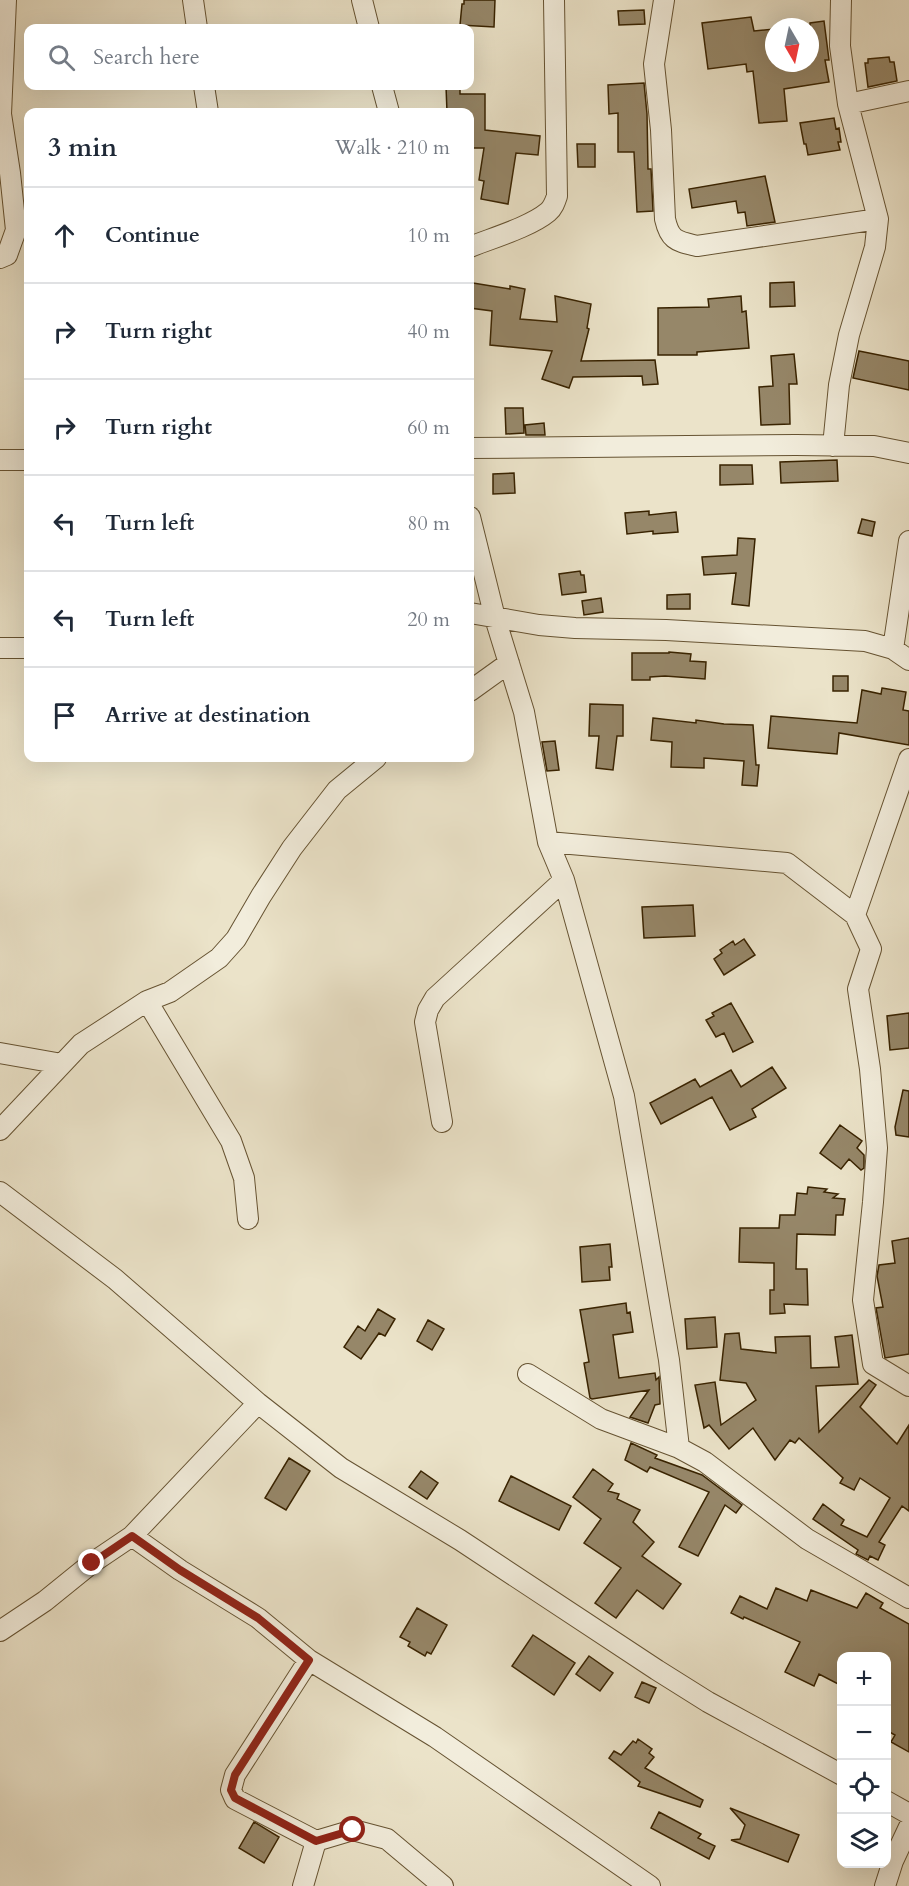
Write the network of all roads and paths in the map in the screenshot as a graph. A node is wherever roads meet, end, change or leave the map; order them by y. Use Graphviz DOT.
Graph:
graph roads {
  1 [pos="6,0"];
  2 [pos="193,0"];
  3 [pos="362,0"];
  4 [pos="554,0"];
  5 [pos="664,0"];
  6 [pos="841,0"];
  7 [pos="196,24"];
  8 [pos="368,24"];
  9 [pos="205,90"];
  10 [pos="383,90"];
  11 [pos="909,91"];
  12 [pos="848,104"];
  13 [pos="207,108"];
  14 [pos="388,108"];
  15 [pos="0,114"];
  16 [pos="878,219"];
  17 [pos="22,231"];
  18 [pos="474,245"];
  19 [pos="0,258"];
  20 [pos="832,446"];
  21 [pos="474,448"];
  22 [pos="909,453"];
  23 [pos="0,460"];
  24 [pos="24,460"];
  25 [pos="474,533"];
  26 [pos="909,541"];
  27 [pos="474,614"];
  28 [pos="495,618"];
  29 [pos="0,648"];
  30 [pos="24,648"];
  31 [pos="901,654"];
  32 [pos="509,663"];
  33 [pos="474,688"];
  34 [pos="909,759"];
  35 [pos="371,762"];
  36 [pos="548,842"];
  37 [pos="564,880"];
  38 [pos="855,915"];
  39 [pos="147,1000"];
  40 [pos="0,1053"];
  41 [pos="62,1064"];
  42 [pos="442,1122"];
  43 [pos="0,1130"];
  44 [pos="0,1192"];
  45 [pos="248,1219"];
  46 [pos="528,1374"];
  47 [pos="909,1386"];
  48 [pos="258,1403"];
  49 [pos="679,1448"];
  50 [pos="132,1536"];
  51 [pos="909,1598"];
  52 [pos="0,1631"];
  53 [pos="309,1660"];
  54 [pos="837,1772"];
  55 [pos="891,1804"];
  56 [pos="909,1814"];
  57 [pos="909,1827"];
  58 [pos="316,1841"];
  59 [pos="303,1886"];
  60 [pos="443,1886"];
  61 [pos="650,1886"];
  62 [pos="885,1886"];
  1 -- 15 [label="street"];
  2 -- 7 [label="street"];
  3 -- 8 [label="street"];
  4 -- 18 [label="street"];
  5 -- 16 [label="street"];
  6 -- 12 [label="street"];
  9 -- 13 [label="street"];
  10 -- 14 [label="street"];
  11 -- 12 [label="street"];
  12 -- 16 [label="street"];
  15 -- 17 [label="street"];
  16 -- 20 [label="street"];
  17 -- 19 [label="street"];
  20 -- 21 [label="street"];
  20 -- 22 [label="street"];
  23 -- 24 [label="street"];
  25 -- 28 [label="street"];
  26 -- 31 [label="street"];
  27 -- 28 [label="street"];
  28 -- 31 [label="street"];
  28 -- 32 [label="street"];
  29 -- 30 [label="street"];
  32 -- 33 [label="street"];
  32 -- 36 [label="street"];
  34 -- 38 [label="street"];
  35 -- 39 [label="street"];
  36 -- 37 [label="street"];
  36 -- 38 [label="street"];
  37 -- 42 [label="street"];
  37 -- 49 [label="street"];
  38 -- 47 [label="street"];
  39 -- 41 [label="street"];
  39 -- 45 [label="street"];
  40 -- 41 [label="street"];
  41 -- 43 [label="street"];
  44 -- 48 [label="street"];
  46 -- 49 [label="street"];
  48 -- 50 [label="street"];
  48 -- 54 [label="street"];
  49 -- 51 [label="street"];
  50 -- 52 [label="street"];
  50 -- 53 [label="street"];
  53 -- 58 [label="street"];
  53 -- 61 [label="street"];
  55 -- 56 [label="street"];
  57 -- 62 [label="street"];
  58 -- 59 [label="street"];
  58 -- 60 [label="street"];
}
